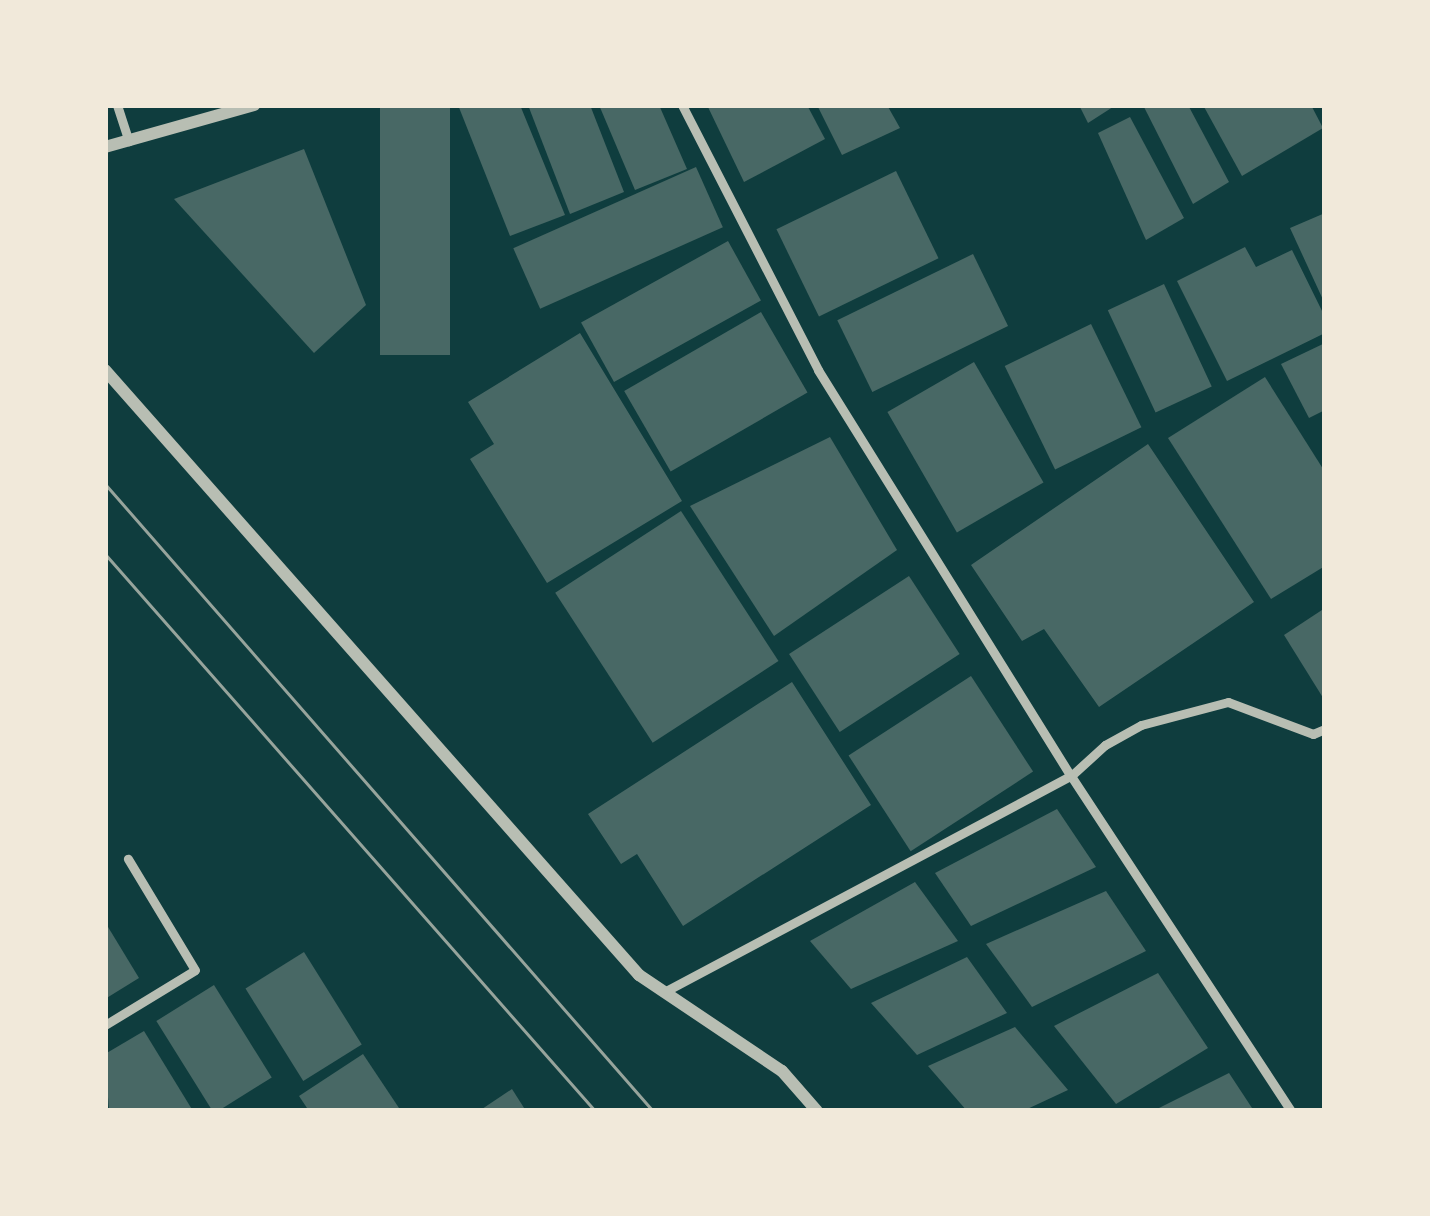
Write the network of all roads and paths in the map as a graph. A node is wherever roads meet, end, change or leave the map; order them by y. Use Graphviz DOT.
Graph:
graph roads {
  1 [pos="117,105"];
  2 [pos="254,105"];
  3 [pos="682,105"];
  4 [pos="129,141"];
  5 [pos="105,147"];
  6 [pos="105,370"];
  7 [pos="1325,729"];
  8 [pos="1071,776"];
  9 [pos="128,860"];
  10 [pos="664,992"];
  11 [pos="105,1025"];
  12 [pos="817,1111"];
  13 [pos="1291,1111"];
  1 -- 4 [label="lane"];
  2 -- 4 [label="street"];
  3 -- 8 [label="lane"];
  4 -- 5 [label="street"];
  6 -- 10 [label="street"];
  7 -- 8 [label="lane"];
  8 -- 10 [label="lane"];
  8 -- 13 [label="lane"];
  9 -- 11 [label="lane"];
  10 -- 12 [label="street"];
}
